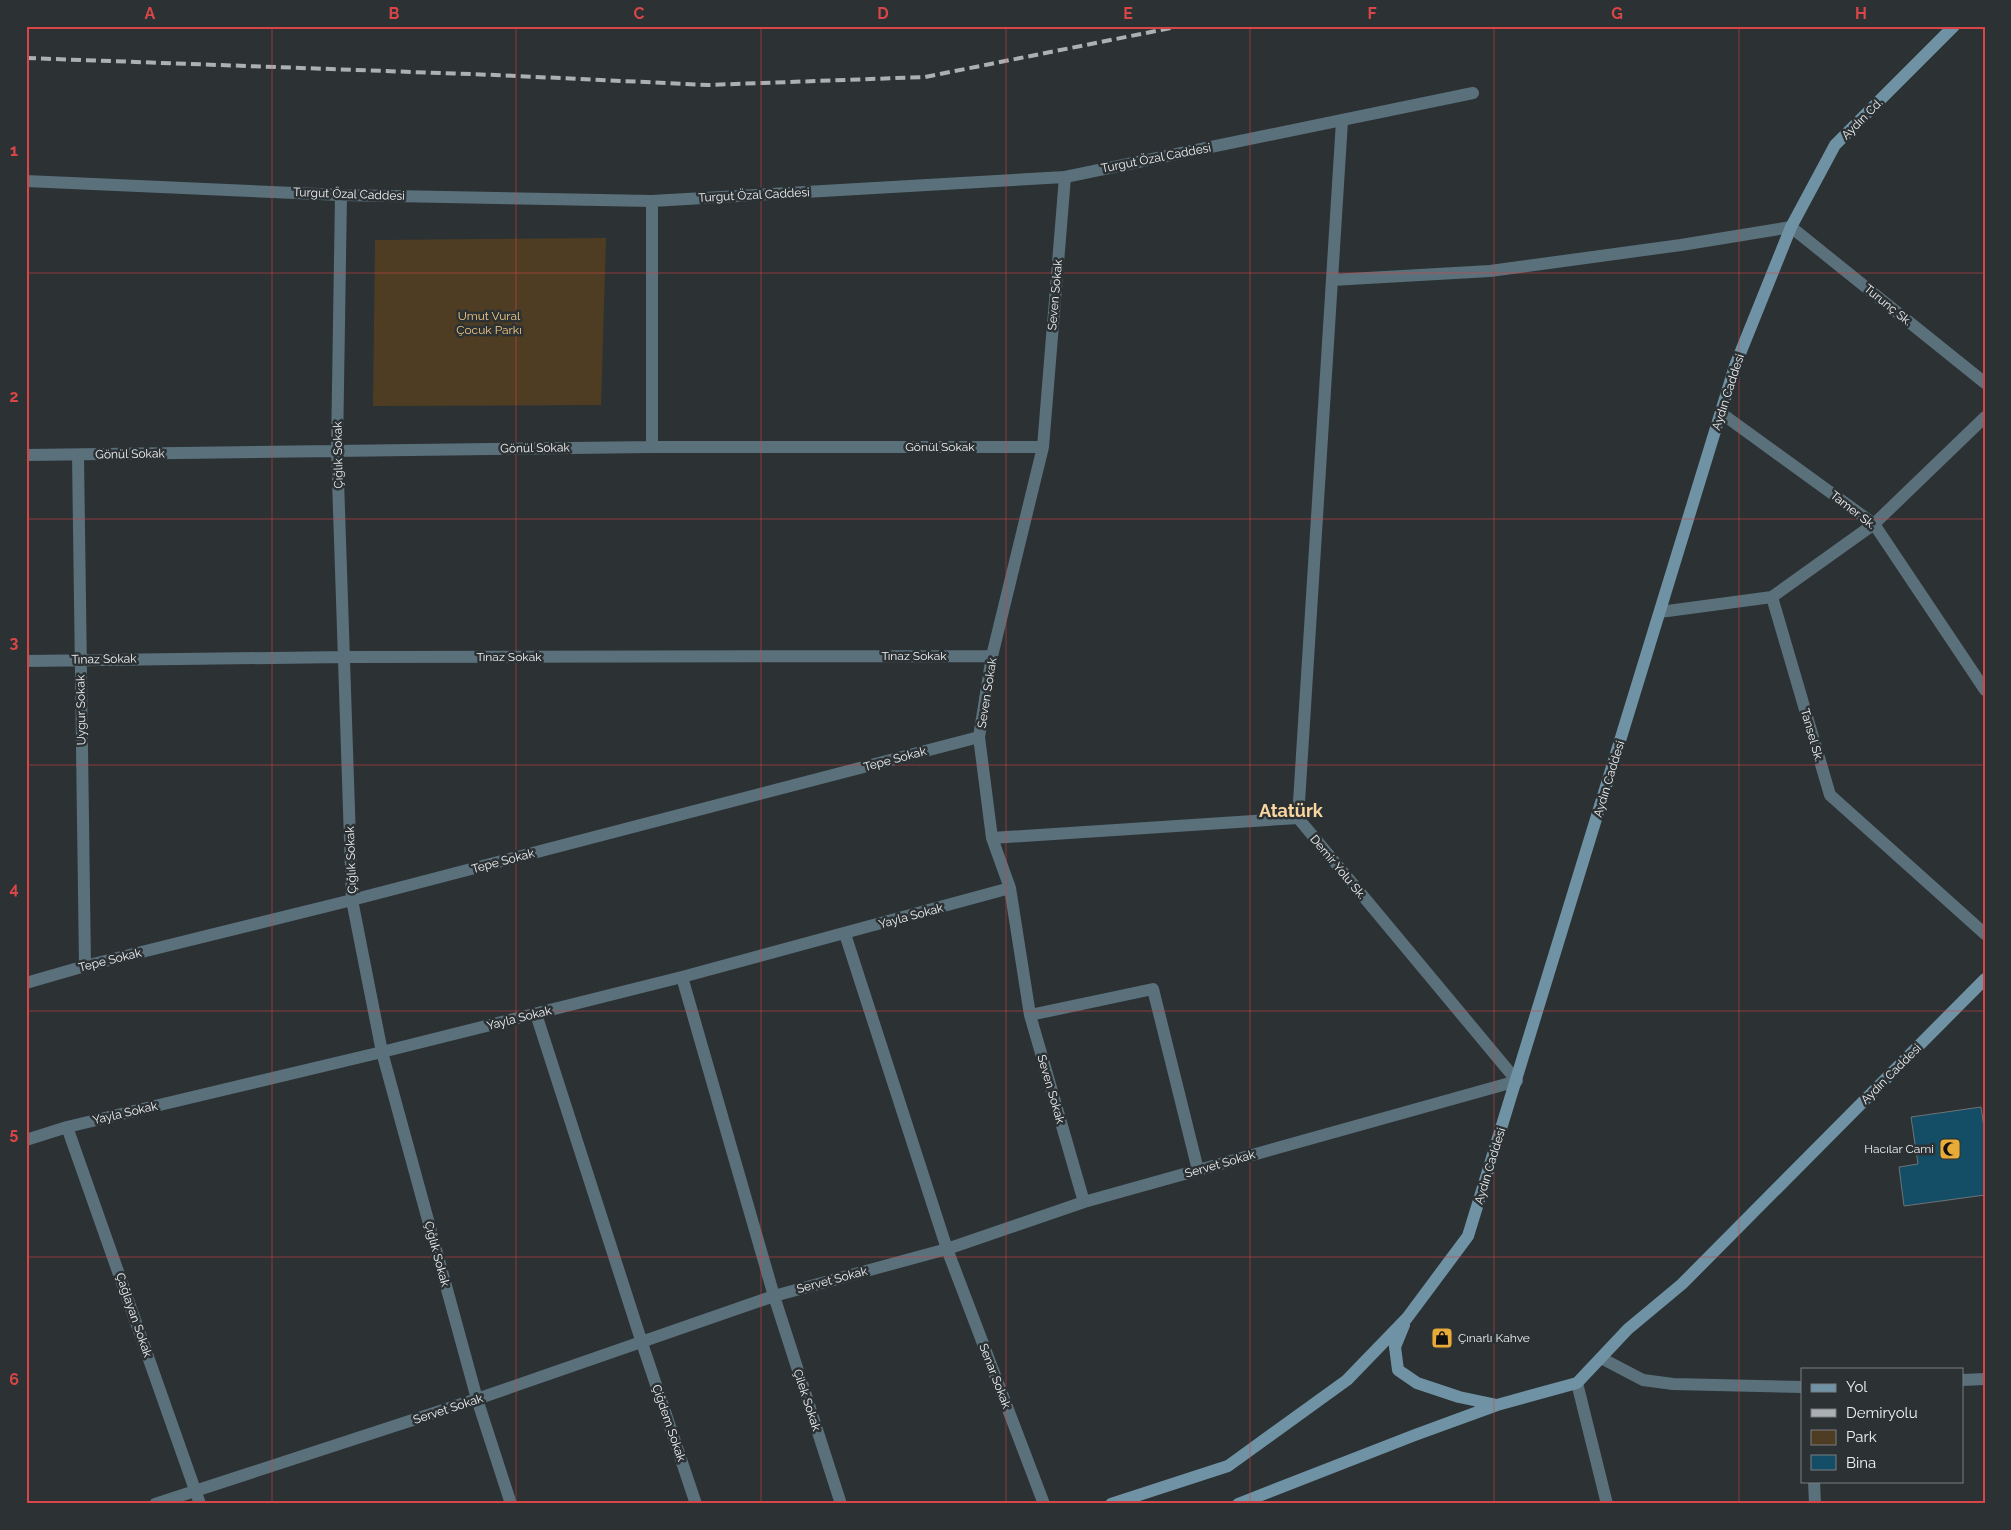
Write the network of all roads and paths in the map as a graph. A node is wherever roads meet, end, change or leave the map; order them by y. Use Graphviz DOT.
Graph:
graph roads {
  1 [pos="1954,26"];
  2 [pos="1472,94"];
  3 [pos="1342,121"];
  4 [pos="1065,177"];
  5 [pos="26,181"];
  6 [pos="341,194"];
  7 [pos="652,201"];
  8 [pos="1791,227"];
  9 [pos="1332,280"];
  10 [pos="1985,383"];
  11 [pos="1721,413"];
  12 [pos="1985,417"];
  13 [pos="652,447"];
  14 [pos="1043,447"];
  15 [pos="336,450"];
  16 [pos="78,455"];
  17 [pos="26,456"];
  18 [pos="1874,524"];
  19 [pos="1772,597"];
  20 [pos="1660,612"];
  21 [pos="992,656"];
  22 [pos="345,657"];
  23 [pos="80,660"];
  24 [pos="26,661"];
  25 [pos="1985,690"];
  26 [pos="979,737"];
  27 [pos="1298,818"];
  28 [pos="992,838"];
  29 [pos="1010,888"];
  30 [pos="352,900"];
  31 [pos="845,934"];
  32 [pos="1985,934"];
  33 [pos="85,966"];
  34 [pos="682,978"];
  35 [pos="1985,979"];
  36 [pos="26,983"];
  37 [pos="536,1014"];
  38 [pos="1030,1015"];
  39 [pos="382,1052"];
  40 [pos="1516,1081"];
  41 [pos="67,1126"];
  42 [pos="26,1140"];
  43 [pos="1198,1170"];
  44 [pos="1084,1202"];
  45 [pos="947,1249"];
  46 [pos="774,1296"];
  47 [pos="1407,1318"];
  48 [pos="642,1343"];
  49 [pos="1600,1358"];
  50 [pos="1985,1379"];
  51 [pos="1964,1380"];
  52 [pos="1577,1382"];
  53 [pos="1801,1387"];
  54 [pos="477,1400"];
  55 [pos="1497,1405"];
  56 [pos="1814,1482"];
  57 [pos="196,1490"];
  58 [pos="155,1504"];
  59 [pos="200,1504"];
  60 [pos="511,1504"];
  61 [pos="696,1504"];
  62 [pos="841,1504"];
  63 [pos="1044,1504"];
  64 [pos="1111,1504"];
  65 [pos="1238,1504"];
  66 [pos="1607,1504"];
  67 [pos="1815,1504"];
  1 -- 8 [label="main road, Aydın Cd."];
  2 -- 3 [label="street, Turgut Özal Caddesi"];
  3 -- 4 [label="street, Turgut Özal Caddesi"];
  3 -- 9 [label="street"];
  4 -- 7 [label="street, Turgut Özal Caddesi"];
  4 -- 14 [label="street, Seven Sokak"];
  5 -- 6 [label="street, Turgut Özal Caddesi"];
  6 -- 7 [label="street, Turgut Özal Caddesi"];
  6 -- 15 [label="street, Çığlık Sokak"];
  7 -- 13 [label="street"];
  8 -- 9 [label="street"];
  8 -- 10 [label="street, Turunç Sk."];
  8 -- 11 [label="main road, Aydın Caddesi"];
  9 -- 27 [label="street"];
  11 -- 18 [label="street, Tamer Sk."];
  11 -- 20 [label="main road, Aydın Caddesi"];
  12 -- 18 [label="street"];
  13 -- 14 [label="street, Gönül Sokak"];
  13 -- 15 [label="street, Gönül Sokak"];
  14 -- 21 [label="street, Seven Sokak"];
  15 -- 16 [label="street, Gönül Sokak"];
  15 -- 22 [label="street, Çığlık Sokak"];
  16 -- 17 [label="street, Gönül Sokak"];
  16 -- 23 [label="street, Uygur Sokak"];
  18 -- 19 [label="street"];
  18 -- 25 [label="street, Tamer Sk."];
  19 -- 20 [label="street"];
  19 -- 32 [label="street, Tansel Sk."];
  20 -- 40 [label="main road, Aydın Caddesi"];
  21 -- 22 [label="street, Tınaz Sokak"];
  21 -- 26 [label="street, Seven Sokak"];
  22 -- 23 [label="street, Tınaz Sokak"];
  22 -- 30 [label="street, Çığlık Sokak"];
  23 -- 24 [label="street, Tınaz Sokak"];
  23 -- 33 [label="street, Uygur Sokak"];
  26 -- 28 [label="street, Seven Sokak"];
  26 -- 30 [label="street, Tepe Sokak"];
  27 -- 28 [label="street"];
  27 -- 40 [label="street, Demir Yolu Sk."];
  28 -- 29 [label="street, Seven Sokak"];
  29 -- 31 [label="street, Yayla Sokak"];
  29 -- 38 [label="street, Seven Sokak"];
  30 -- 33 [label="street, Tepe Sokak"];
  30 -- 39 [label="street, Çığlık Sokak"];
  31 -- 34 [label="street, Yayla Sokak"];
  31 -- 45 [label="street, Senar Sokak"];
  33 -- 36 [label="street, Tepe Sokak"];
  34 -- 37 [label="street, Yayla Sokak"];
  34 -- 46 [label="street, Çilek Sokak"];
  35 -- 49 [label="main road, Aydın Caddesi"];
  37 -- 39 [label="street, Yayla Sokak"];
  37 -- 48 [label="street, Çiğdem Sokak"];
  38 -- 43 [label="street"];
  38 -- 44 [label="street, Seven Sokak"];
  39 -- 41 [label="street, Yayla Sokak"];
  39 -- 54 [label="street, Çığlık Sokak"];
  40 -- 43 [label="street, Servet Sokak"];
  40 -- 47 [label="main road, Aydın Caddesi"];
  41 -- 42 [label="street, Yayla Sokak"];
  41 -- 57 [label="street, Çağlayan Sokak"];
  43 -- 44 [label="street, Servet Sokak"];
  44 -- 45 [label="street, Servet Sokak"];
  45 -- 46 [label="street, Servet Sokak"];
  45 -- 63 [label="street, Senar Sokak"];
  46 -- 48 [label="street, Servet Sokak"];
  46 -- 62 [label="street, Çilek Sokak"];
  47 -- 55 [label="main road, Aydın Caddesi"];
  47 -- 64 [label="main road, Aydın Caddesi"];
  48 -- 54 [label="street, Servet Sokak"];
  48 -- 61 [label="street, Çiğdem Sokak"];
  49 -- 52 [label="main road, Aydın Caddesi"];
  49 -- 53 [label="street"];
  50 -- 51 [label="street"];
  52 -- 55 [label="main road, Aydın Caddesi"];
  52 -- 66 [label="street"];
  54 -- 57 [label="street, Servet Sokak"];
  54 -- 60 [label="street, Çığlık Sokak"];
  55 -- 65 [label="main road, Aydın Caddesi"];
  56 -- 67 [label="street"];
  57 -- 58 [label="street, Servet Sokak"];
  57 -- 59 [label="street, Çağlayan Sokak"];
}
